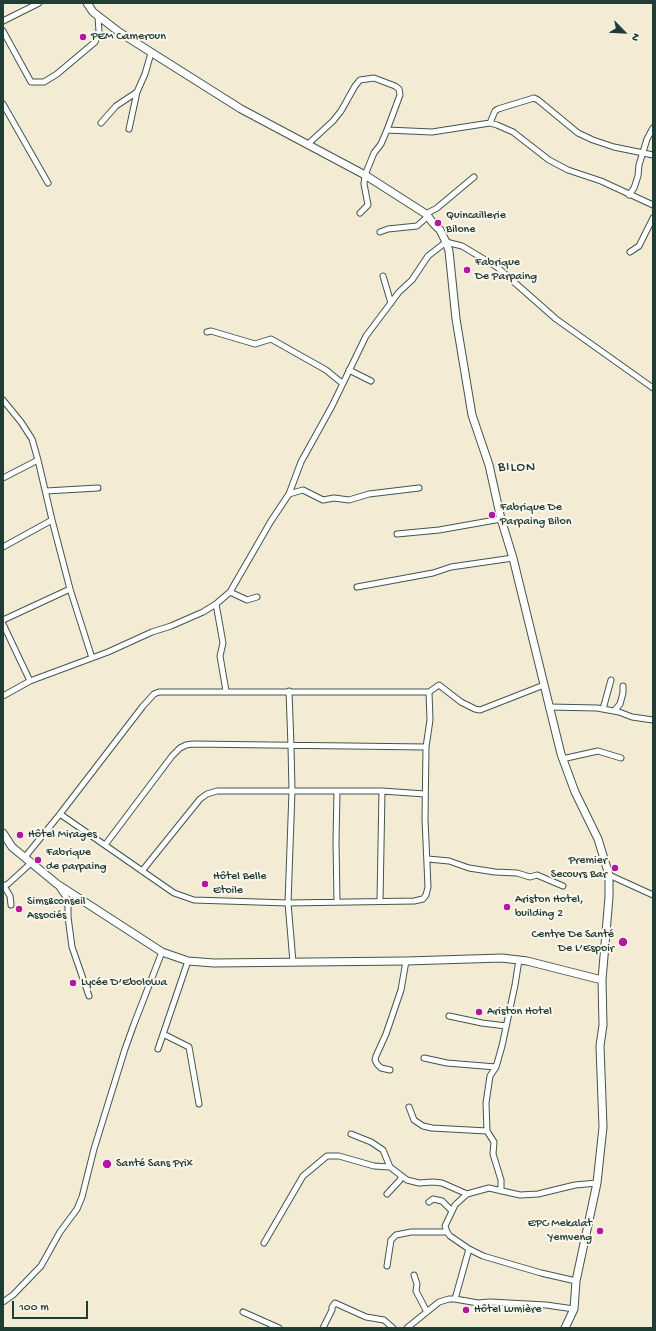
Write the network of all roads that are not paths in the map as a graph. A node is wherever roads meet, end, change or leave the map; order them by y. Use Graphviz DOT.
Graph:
graph roads {
  1 [pos="39,3"];
  2 [pos="87,3"];
  3 [pos="98,16"];
  4 [pos="3,21"];
  5 [pos="3,31"];
  6 [pos="151,52"];
  7 [pos="137,92"];
  8 [pos="3,104"];
  9 [pos="101,124"];
  10 [pos="490,124"];
  11 [pos="129,128"];
  12 [pos="653,128"];
  13 [pos="387,130"];
  14 [pos="307,145"];
  15 [pos="643,153"];
  16 [pos="653,155"];
  17 [pos="365,175"];
  18 [pos="474,177"];
  19 [pos="48,183"];
  20 [pos="629,195"];
  21 [pos="653,205"];
  22 [pos="360,213"];
  23 [pos="427,216"];
  24 [pos="653,218"];
  25 [pos="380,232"];
  26 [pos="446,242"];
  27 [pos="630,252"];
  28 [pos="383,276"];
  29 [pos="391,303"];
  30 [pos="207,332"];
  31 [pos="349,370"];
  32 [pos="371,381"];
  33 [pos="342,383"];
  34 [pos="653,388"];
  35 [pos="3,400"];
  36 [pos="38,460"];
  37 [pos="3,478"];
  38 [pos="98,488"];
  39 [pos="420,488"];
  40 [pos="46,491"];
  41 [pos="289,494"];
  42 [pos="501,519"];
  43 [pos="52,520"];
  44 [pos="397,534"];
  45 [pos="3,547"];
  46 [pos="513,558"];
  47 [pos="357,587"];
  48 [pos="70,589"];
  49 [pos="230,592"];
  50 [pos="257,596"];
  51 [pos="216,604"];
  52 [pos="3,620"];
  53 [pos="3,624"];
  54 [pos="92,658"];
  55 [pos="611,680"];
  56 [pos="30,681"];
  57 [pos="544,685"];
  58 [pos="623,686"];
  59 [pos="226,691"];
  60 [pos="289,691"];
  61 [pos="429,692"];
  62 [pos="3,696"];
  63 [pos="549,707"];
  64 [pos="603,709"];
  65 [pos="614,711"];
  66 [pos="653,720"];
  67 [pos="292,746"];
  68 [pos="426,747"];
  69 [pos="621,758"];
  70 [pos="562,759"];
  71 [pos="292,791"];
  72 [pos="337,791"];
  73 [pos="382,791"];
  74 [pos="426,794"];
  75 [pos="60,814"];
  76 [pos="3,833"];
  77 [pos="105,845"];
  78 [pos="25,857"];
  79 [pos="428,859"];
  80 [pos="31,863"];
  81 [pos="142,871"];
  82 [pos="609,875"];
  83 [pos="57,884"];
  84 [pos="4,886"];
  85 [pos="563,886"];
  86 [pos="653,894"];
  87 [pos="380,901"];
  88 [pos="337,902"];
  89 [pos="288,903"];
  90 [pos="11,905"];
  91 [pos="162,952"];
  92 [pos="518,960"];
  93 [pos="188,961"];
  94 [pos="293,962"];
  95 [pos="406,962"];
  96 [pos="602,980"];
  97 [pos="89,996"];
  98 [pos="449,1016"];
  99 [pos="506,1026"];
  100 [pos="163,1034"];
  101 [pos="158,1049"];
  102 [pos="424,1058"];
  103 [pos="496,1067"];
  104 [pos="390,1070"];
  105 [pos="199,1104"];
  106 [pos="409,1107"];
  107 [pos="487,1131"];
  108 [pos="351,1134"];
  109 [pos="390,1167"];
  110 [pos="401,1177"];
  111 [pos="597,1183"];
  112 [pos="501,1191"];
  113 [pos="387,1194"];
  114 [pos="467,1194"];
  115 [pos="429,1202"];
  116 [pos="452,1211"];
  117 [pos="447,1232"];
  118 [pos="264,1243"];
  119 [pos="469,1249"];
  120 [pos="387,1266"];
  121 [pos="414,1275"];
  122 [pos="576,1281"];
  123 [pos="455,1299"];
  124 [pos="3,1302"];
  125 [pos="574,1309"];
  126 [pos="244,1312"];
  127 [pos="427,1312"];
  128 [pos="279,1328"];
  129 [pos="323,1328"];
  130 [pos="393,1328"];
  131 [pos="407,1328"];
  132 [pos="565,1328"];
  1 -- 4 [label="street"];
  2 -- 3 [label="main road"];
  3 -- 5 [label="street"];
  3 -- 6 [label="main road"];
  6 -- 7 [label="street"];
  6 -- 14 [label="main road"];
  7 -- 9 [label="street"];
  7 -- 11 [label="street"];
  8 -- 19 [label="street"];
  10 -- 13 [label="street"];
  10 -- 15 [label="street"];
  10 -- 20 [label="street"];
  12 -- 15 [label="street"];
  13 -- 14 [label="street"];
  13 -- 17 [label="street"];
  14 -- 17 [label="main road"];
  15 -- 16 [label="street"];
  15 -- 20 [label="street"];
  17 -- 22 [label="street"];
  17 -- 23 [label="main road"];
  18 -- 23 [label="street"];
  20 -- 21 [label="street"];
  23 -- 25 [label="street"];
  23 -- 26 [label="main road"];
  24 -- 27 [label="street"];
  26 -- 29 [label="street"];
  26 -- 34 [label="street"];
  26 -- 42 [label="main road"];
  28 -- 29 [label="street"];
  29 -- 31 [label="street"];
  30 -- 33 [label="street"];
  31 -- 32 [label="street"];
  31 -- 33 [label="street"];
  33 -- 41 [label="street"];
  35 -- 36 [label="street"];
  36 -- 37 [label="street"];
  36 -- 40 [label="street"];
  38 -- 40 [label="street"];
  39 -- 41 [label="street"];
  40 -- 43 [label="street"];
  41 -- 49 [label="street"];
  42 -- 44 [label="street"];
  42 -- 46 [label="main road"];
  43 -- 45 [label="street"];
  43 -- 48 [label="street"];
  46 -- 47 [label="street"];
  46 -- 57 [label="main road"];
  48 -- 52 [label="street"];
  48 -- 54 [label="street"];
  49 -- 50 [label="street"];
  49 -- 51 [label="street"];
  51 -- 54 [label="street"];
  51 -- 59 [label="street"];
  53 -- 56 [label="street"];
  54 -- 56 [label="street"];
  55 -- 64 [label="street"];
  56 -- 62 [label="street"];
  57 -- 61 [label="street"];
  57 -- 63 [label="main road"];
  58 -- 65 [label="street"];
  59 -- 60 [label="street"];
  59 -- 75 [label="street"];
  60 -- 61 [label="street"];
  60 -- 67 [label="street"];
  61 -- 68 [label="street"];
  63 -- 64 [label="street"];
  63 -- 70 [label="main road"];
  64 -- 65 [label="street"];
  65 -- 66 [label="street"];
  67 -- 68 [label="street"];
  67 -- 71 [label="street"];
  67 -- 77 [label="street"];
  68 -- 74 [label="street"];
  69 -- 70 [label="street"];
  70 -- 82 [label="main road"];
  71 -- 72 [label="street"];
  71 -- 81 [label="street"];
  71 -- 89 [label="street"];
  72 -- 73 [label="street"];
  72 -- 88 [label="street"];
  73 -- 74 [label="street"];
  73 -- 87 [label="street"];
  74 -- 79 [label="street"];
  75 -- 77 [label="street"];
  75 -- 78 [label="street"];
  76 -- 78 [label="main road"];
  77 -- 81 [label="street"];
  78 -- 80 [label="main road"];
  79 -- 85 [label="street"];
  79 -- 87 [label="street"];
  80 -- 83 [label="main road"];
  80 -- 84 [label="street"];
  81 -- 89 [label="street"];
  82 -- 86 [label="street"];
  82 -- 96 [label="main road"];
  83 -- 91 [label="main road"];
  83 -- 97 [label="street"];
  84 -- 90 [label="street"];
  87 -- 88 [label="street"];
  88 -- 89 [label="street"];
  89 -- 94 [label="street"];
  91 -- 93 [label="main road"];
  91 -- 124 [label="street"];
  92 -- 95 [label="main road"];
  92 -- 96 [label="main road"];
  92 -- 99 [label="street"];
  93 -- 94 [label="main road"];
  93 -- 100 [label="street"];
  94 -- 95 [label="main road"];
  95 -- 104 [label="street"];
  96 -- 111 [label="main road"];
  98 -- 99 [label="street"];
  99 -- 103 [label="street"];
  100 -- 101 [label="street"];
  100 -- 105 [label="street"];
  102 -- 103 [label="street"];
  103 -- 107 [label="street"];
  106 -- 107 [label="street"];
  107 -- 112 [label="street"];
  108 -- 109 [label="street"];
  109 -- 110 [label="street"];
  109 -- 118 [label="street"];
  110 -- 113 [label="street"];
  110 -- 114 [label="street"];
  111 -- 112 [label="street"];
  111 -- 122 [label="main road"];
  112 -- 114 [label="street"];
  114 -- 116 [label="street"];
  115 -- 116 [label="street"];
  116 -- 117 [label="street"];
  117 -- 119 [label="street"];
  117 -- 120 [label="street"];
  119 -- 122 [label="street"];
  119 -- 123 [label="street"];
  121 -- 127 [label="street"];
  122 -- 125 [label="main road"];
  123 -- 125 [label="street"];
  123 -- 127 [label="street"];
  125 -- 132 [label="main road"];
  126 -- 128 [label="street"];
  127 -- 131 [label="street"];
  129 -- 130 [label="street"];
}
